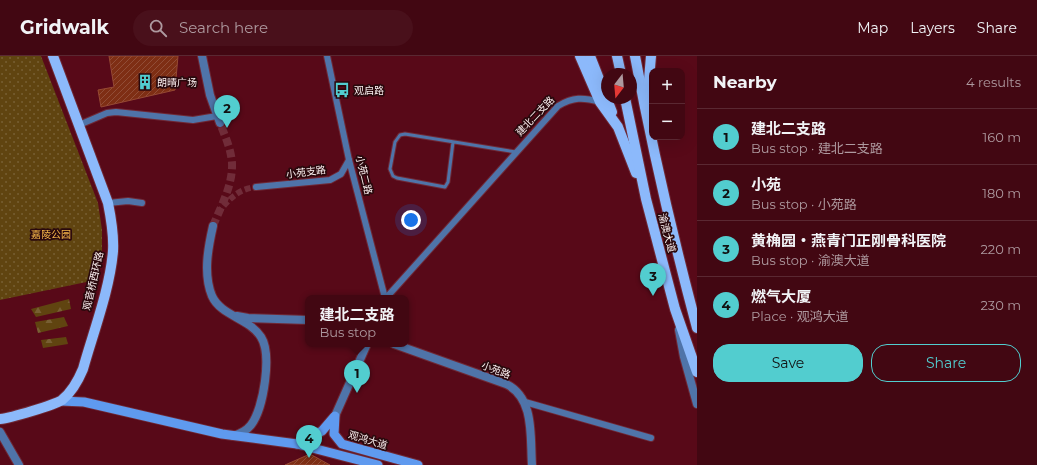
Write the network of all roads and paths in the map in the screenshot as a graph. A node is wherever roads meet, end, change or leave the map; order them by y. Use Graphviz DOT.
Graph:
graph roads {
  1 [pos="52,56"];
  2 [pos="202,56"];
  3 [pos="327,56"];
  4 [pos="580,56"];
  5 [pos="590,56"];
  6 [pos="617,56"];
  7 [pos="635,56"];
  8 [pos="651,56"];
  9 [pos="619,68"];
  10 [pos="600,102"];
  11 [pos="626,104"];
  12 [pos="646,119"];
  13 [pos="219,120"];
  14 [pos="79,125"];
  15 [pos="618,128"];
  16 [pos="453,142"];
  17 [pos="516,152"];
  18 [pos="349,160"];
  19 [pos="256,187"];
  20 [pos="646,199"];
  21 [pos="108,202"];
  22 [pos="142,203"];
  23 [pos="214,226"];
  24 [pos="680,266"];
  25 [pos="385,295"];
  26 [pos="389,295"];
  27 [pos="675,309"];
  28 [pos="229,313"];
  29 [pos="697,313"];
  30 [pos="305,320"];
  31 [pos="697,328"];
  32 [pos="366,347"];
  33 [pos="402,347"];
  34 [pos="697,372"];
  35 [pos="61,401"];
  36 [pos="525,402"];
  37 [pos="697,404"];
  38 [pos="335,416"];
  39 [pos="0,419"];
  40 [pos="0,432"];
  41 [pos="233,436"];
  42 [pos="651,438"];
  43 [pos="297,444"];
  44 [pos="20,465"];
  45 [pos="378,465"];
  46 [pos="418,465"];
  47 [pos="532,465"];
  1 -- 14 [label="main road, 观音桥西环路"];
  2 -- 13 [label="street"];
  3 -- 18 [label="street, 小苑二路"];
  4 -- 10 [label="main road"];
  5 -- 15 [label="main road"];
  6 -- 9 [label="main road"];
  7 -- 12 [label="main road, 渝澳大道"];
  8 -- 12 [label="main road"];
  10 -- 15 [label="main road"];
  10 -- 17 [label="street, 建北二支路"];
  11 -- 20 [label="main road, 渝澳大道"];
  12 -- 24 [label="main road, 渝澳大道"];
  13 -- 14 [label="street"];
  14 -- 21 [label="main road, 观音桥西环路"];
  15 -- 20 [label="main road"];
  16 -- 16 [label="lane"];
  16 -- 17 [label="lane"];
  17 -- 26 [label="street, 建北二支路"];
  18 -- 19 [label="street, 小苑支路"];
  18 -- 25 [label="street, 小苑二路"];
  20 -- 27 [label="main road, 渝澳大道"];
  21 -- 22 [label="street"];
  21 -- 35 [label="main road, 观音桥西环路"];
  23 -- 28 [label="street"];
  24 -- 29 [label="street"];
  24 -- 31 [label="main road, 渝澳大道"];
  27 -- 34 [label="main road, 渝澳大道"];
  27 -- 37 [label="street"];
  28 -- 30 [label="street"];
  28 -- 41 [label="street"];
  32 -- 38 [label="street"];
  33 -- 36 [label="street, 小苑路"];
  35 -- 39 [label="main road"];
  35 -- 41 [label="main road"];
  36 -- 42 [label="street"];
  36 -- 47 [label="street"];
  38 -- 43 [label="main road"];
  38 -- 46 [label="main road, 观鸿大道"];
  40 -- 44 [label="street"];
  41 -- 43 [label="main road"];
  43 -- 45 [label="main road, 观鸿大道"];
}
